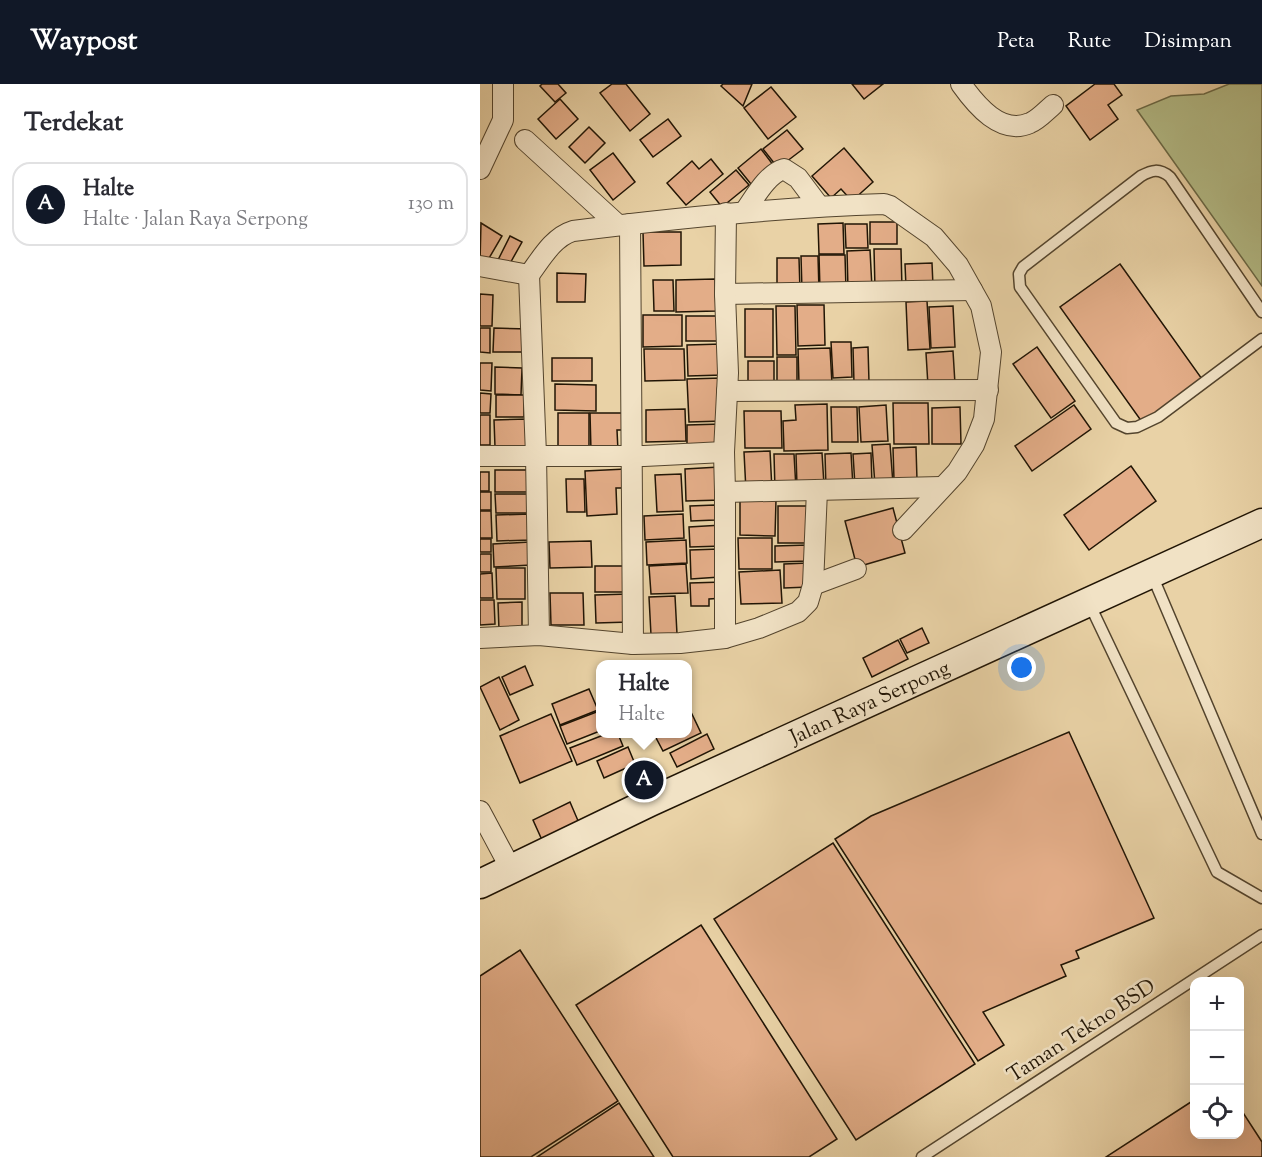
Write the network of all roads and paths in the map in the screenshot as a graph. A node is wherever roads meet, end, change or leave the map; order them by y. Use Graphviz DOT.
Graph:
graph roads {
  1 [pos="504,84"];
  2 [pos="960,84"];
  3 [pos="1053,105"];
  4 [pos="525,140"];
  5 [pos="480,168"];
  6 [pos="819,206"];
  7 [pos="745,211"];
  8 [pos="726,213"];
  9 [pos="624,224"];
  10 [pos="480,266"];
  11 [pos="529,275"];
  12 [pos="972,290"];
  13 [pos="725,294"];
  14 [pos="1262,312"];
  15 [pos="1262,339"];
  16 [pos="988,390"];
  17 [pos="727,391"];
  18 [pos="724,452"];
  19 [pos="536,455"];
  20 [pos="633,455"];
  21 [pos="480,456"];
  22 [pos="941,487"];
  23 [pos="817,490"];
  24 [pos="725,492"];
  25 [pos="1262,523"];
  26 [pos="903,530"];
  27 [pos="856,569"];
  28 [pos="1152,574"];
  29 [pos="813,585"];
  30 [pos="1089,603"];
  31 [pos="539,635"];
  32 [pos="480,638"];
  33 [pos="725,638"];
  34 [pos="633,644"];
  35 [pos="480,812"];
  36 [pos="1262,834"];
  37 [pos="511,869"];
  38 [pos="480,884"];
  39 [pos="1262,898"];
  40 [pos="1262,935"];
  41 [pos="922,1157"];
  1 -- 5 [label="street"];
  2 -- 3 [label="street"];
  4 -- 9 [label="street"];
  6 -- 7 [label="street"];
  6 -- 7 [label="street"];
  6 -- 12 [label="street"];
  7 -- 8 [label="street"];
  8 -- 9 [label="street"];
  8 -- 13 [label="street"];
  9 -- 11 [label="street"];
  9 -- 20 [label="street"];
  10 -- 11 [label="street"];
  11 -- 19 [label="street"];
  12 -- 13 [label="street"];
  12 -- 16 [label="street"];
  13 -- 17 [label="street"];
  14 -- 15 [label="lane"];
  16 -- 17 [label="street"];
  16 -- 22 [label="street"];
  17 -- 18 [label="street"];
  18 -- 20 [label="street"];
  18 -- 24 [label="street"];
  19 -- 20 [label="street"];
  19 -- 21 [label="street"];
  19 -- 31 [label="street"];
  20 -- 34 [label="street"];
  22 -- 23 [label="street"];
  22 -- 26 [label="street"];
  23 -- 24 [label="street"];
  23 -- 29 [label="street"];
  24 -- 33 [label="street"];
  25 -- 28 [label="main road, Jalan Raya Serpong"];
  27 -- 29 [label="street"];
  28 -- 30 [label="main road, Jalan Raya Serpong"];
  28 -- 36 [label="lane"];
  29 -- 33 [label="street"];
  30 -- 37 [label="main road, Jalan Raya Serpong"];
  30 -- 39 [label="lane"];
  31 -- 32 [label="street"];
  31 -- 34 [label="street"];
  33 -- 34 [label="street"];
  35 -- 37 [label="street"];
  37 -- 38 [label="main road, Jalan Raya Serpong"];
  40 -- 41 [label="lane, Taman Tekno BSD"];
}
